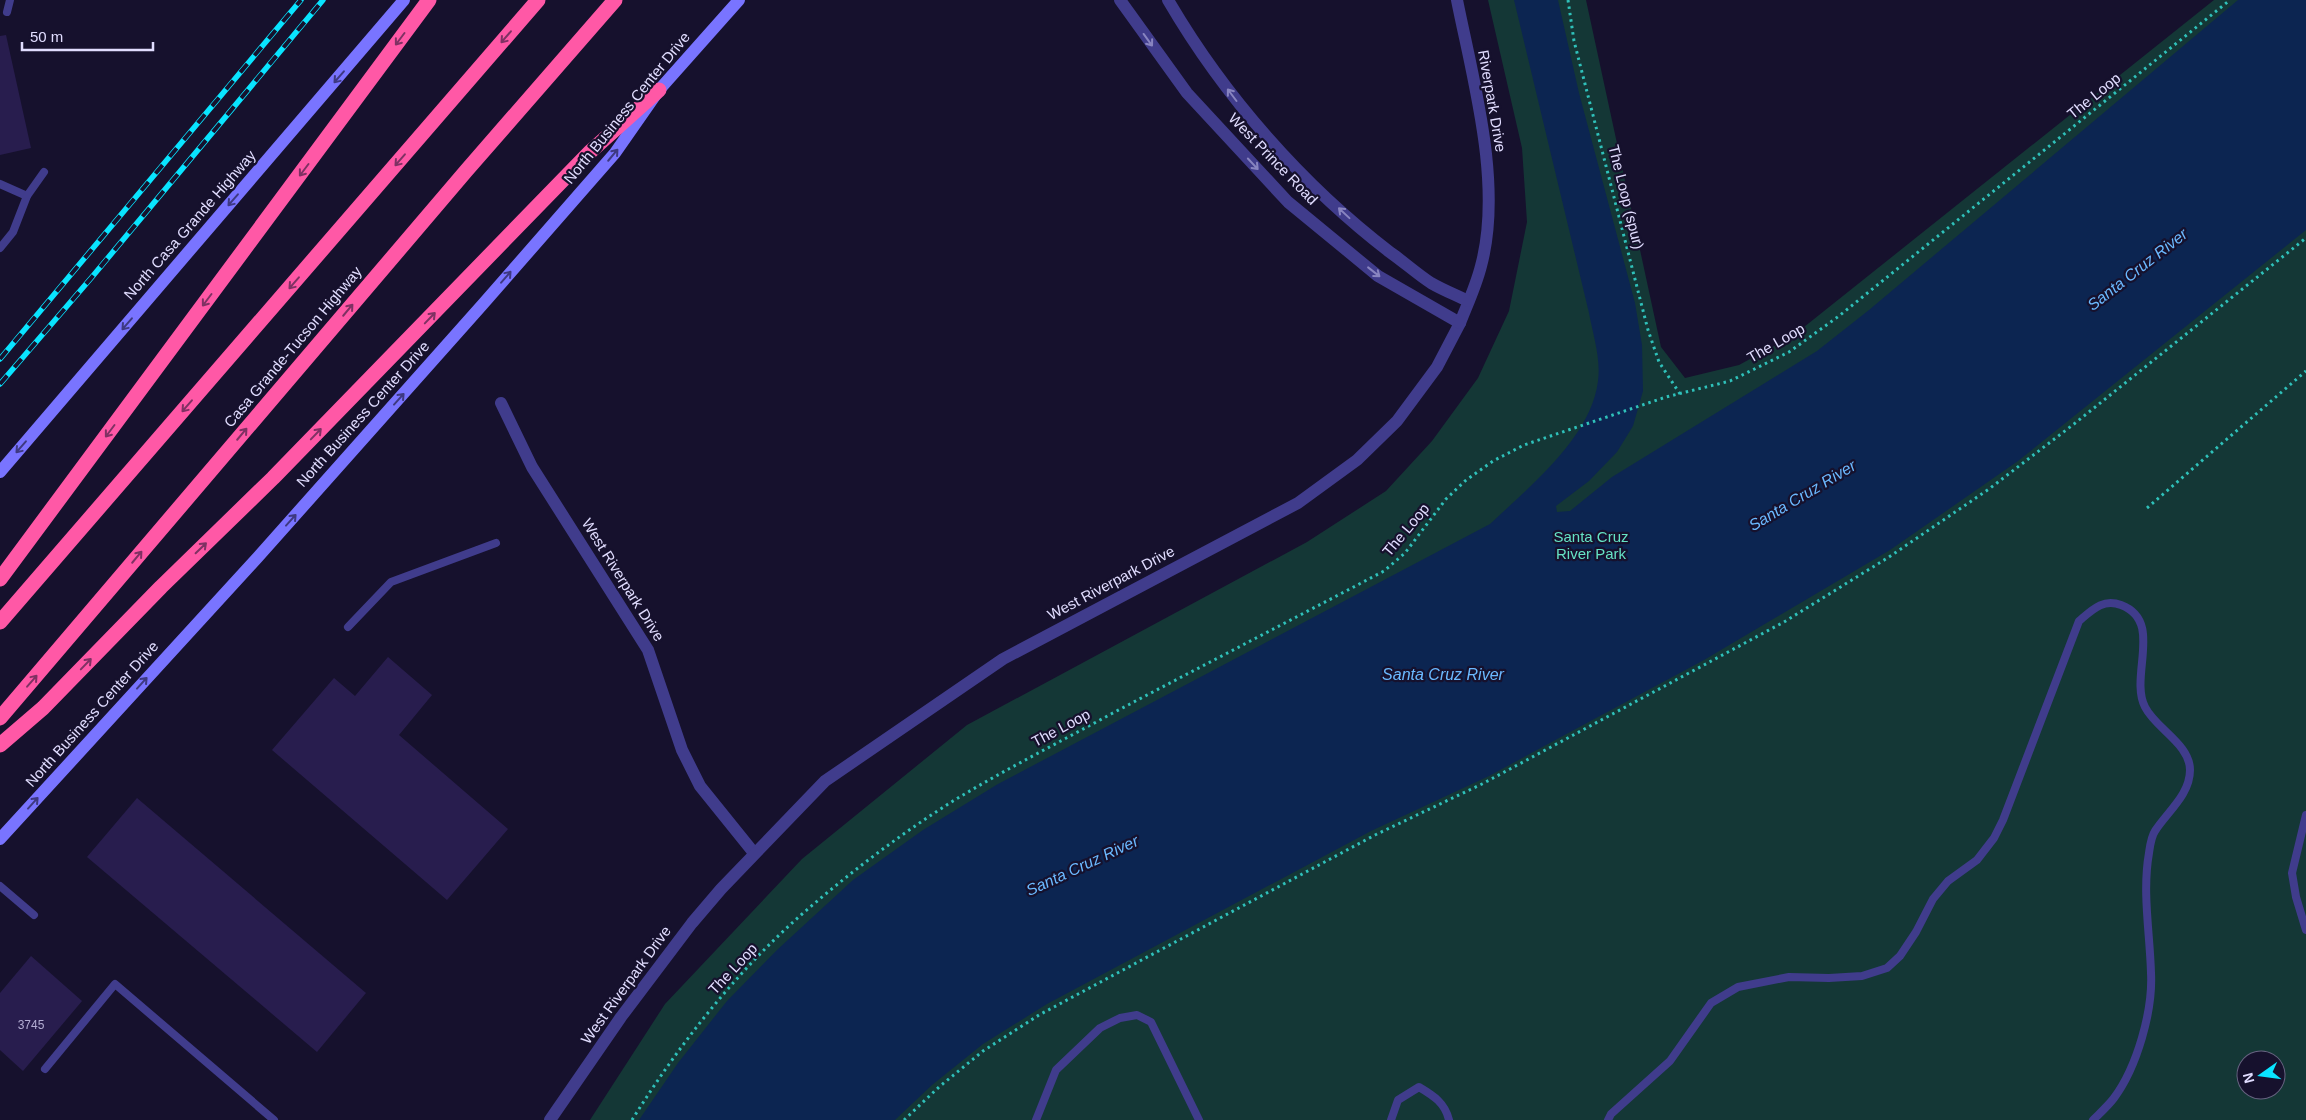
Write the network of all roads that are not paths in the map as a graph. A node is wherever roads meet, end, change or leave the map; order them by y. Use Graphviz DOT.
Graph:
graph roads {
  1 [pos="10,0"];
  2 [pos="404,0"];
  3 [pos="430,0"];
  4 [pos="538,0"];
  5 [pos="615,0"];
  6 [pos="739,0"];
  7 [pos="1120,0"];
  8 [pos="1168,0"];
  9 [pos="1456,0"];
  10 [pos="7,12"];
  11 [pos="659,90"];
  12 [pos="44,172"];
  13 [pos="0,184"];
  14 [pos="27,196"];
  15 [pos="0,248"];
  16 [pos="1468,301"];
  17 [pos="1460,323"];
  18 [pos="501,404"];
  19 [pos="0,472"];
  20 [pos="496,543"];
  21 [pos="0,579"];
  22 [pos="0,622"];
  23 [pos="348,627"];
  24 [pos="0,718"];
  25 [pos="0,745"];
  26 [pos="2306,815"];
  27 [pos="0,840"];
  28 [pos="754,853"];
  29 [pos="0,886"];
  30 [pos="34,915"];
  31 [pos="2306,930"];
  32 [pos="45,1069"];
  33 [pos="274,1120"];
  34 [pos="550,1120"];
  35 [pos="1036,1120"];
  36 [pos="1199,1120"];
  37 [pos="1391,1120"];
  38 [pos="1449,1120"];
  39 [pos="1608,1120"];
  40 [pos="2094,1120"];
  1 -- 10 [label="lane"];
  2 -- 19 [label="main road, North Casa Grande Highway, one-way"];
  3 -- 21 [label="highway, one-way"];
  4 -- 22 [label="highway, one-way"];
  24 -- 5 [label="highway, Casa Grande-Tucson Highway, one-way"];
  6 -- 11 [label="main road, North Business Center Drive"];
  7 -- 17 [label="street, West Prince Road, one-way"];
  16 -- 8 [label="street, West Prince Road, one-way"];
  9 -- 16 [label="street, Riverpark Drive"];
  25 -- 11 [label="highway, one-way"];
  27 -- 11 [label="main road, North Business Center Drive, one-way"];
  12 -- 14 [label="lane"];
  13 -- 14 [label="lane"];
  14 -- 15 [label="lane"];
  16 -- 17 [label="street, Riverpark Drive"];
  17 -- 28 [label="street, West Riverpark Drive"];
  18 -- 28 [label="street, West Riverpark Drive"];
  20 -- 23 [label="lane"];
  26 -- 31 [label="lane"];
  28 -- 34 [label="street, West Riverpark Drive"];
  29 -- 30 [label="lane"];
  32 -- 33 [label="lane"];
  35 -- 36 [label="lane"];
  37 -- 38 [label="lane"];
  39 -- 40 [label="lane"];
}
